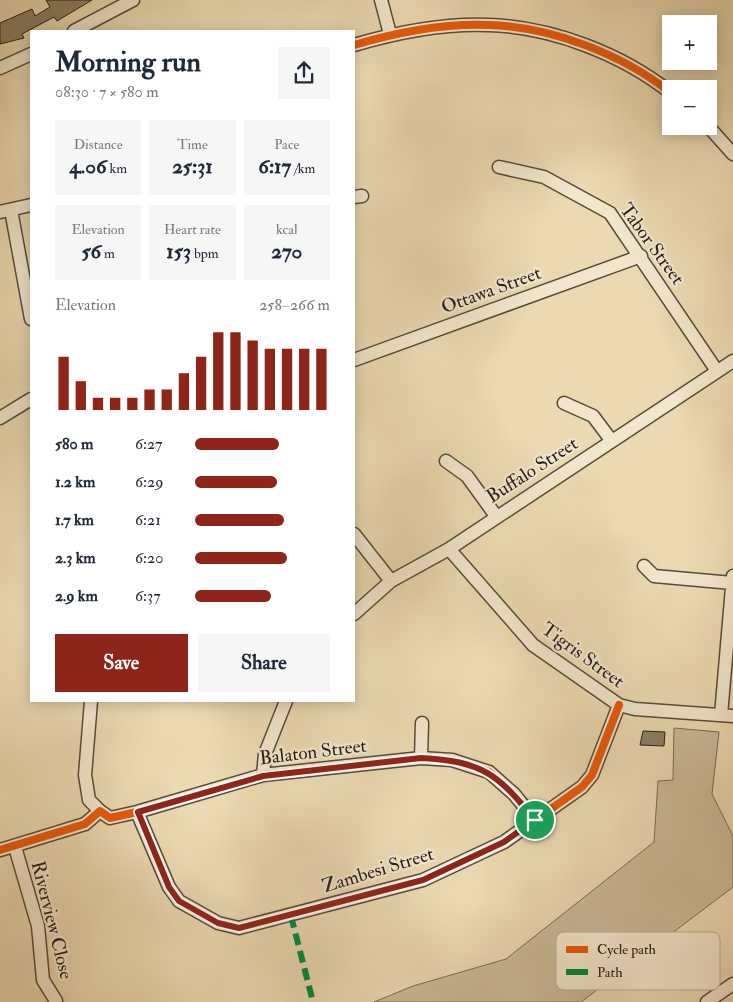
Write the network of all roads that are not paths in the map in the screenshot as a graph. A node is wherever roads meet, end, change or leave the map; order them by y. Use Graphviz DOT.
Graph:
graph roads {
  1 [pos="133,0"];
  2 [pos="381,0"];
  3 [pos="76,30"];
  4 [pos="390,34"];
  5 [pos="355,45"];
  6 [pos="30,54"];
  7 [pos="0,68"];
  8 [pos="662,87"];
  9 [pos="716,135"];
  10 [pos="733,154"];
  11 [pos="499,167"];
  12 [pos="30,205"];
  13 [pos="5,211"];
  14 [pos="641,256"];
  15 [pos="29,300"];
  16 [pos="355,360"];
  17 [pos="733,361"];
  18 [pos="717,371"];
  19 [pos="30,400"];
  20 [pos="564,403"];
  21 [pos="0,418"];
  22 [pos="611,440"];
  23 [pos="446,461"];
  24 [pos="496,516"];
  25 [pos="355,535"];
  26 [pos="449,549"];
  27 [pos="644,566"];
  28 [pos="733,576"];
  29 [pos="391,581"];
  30 [pos="732,583"];
  31 [pos="355,613"];
  32 [pos="91,702"];
  33 [pos="286,702"];
  34 [pos="619,705"];
  35 [pos="727,715"];
  36 [pos="422,724"];
  37 [pos="421,758"];
  38 [pos="263,776"];
  39 [pos="100,811"];
  40 [pos="138,812"];
  41 [pos="535,820"];
  42 [pos="14,847"];
  43 [pos="0,850"];
  44 [pos="733,984"];
  45 [pos="56,1001"];
  46 [pos="707,1002"];
  1 -- 3 [label="street"];
  2 -- 4 [label="street"];
  4 -- 5 [label="street"];
  4 -- 8 [label="street"];
  6 -- 7 [label="street"];
  9 -- 10 [label="street"];
  11 -- 14 [label="street, Tabor Street"];
  12 -- 13 [label="street"];
  13 -- 15 [label="street"];
  14 -- 16 [label="street, Ottawa Street"];
  14 -- 18 [label="street, Tabor Street"];
  17 -- 18 [label="street, Buffalo Street"];
  18 -- 22 [label="street, Buffalo Street"];
  19 -- 21 [label="street"];
  20 -- 22 [label="street"];
  22 -- 24 [label="street, Buffalo Street"];
  23 -- 24 [label="street"];
  24 -- 26 [label="street, Buffalo Street"];
  25 -- 29 [label="street"];
  26 -- 29 [label="street, Buffalo Street"];
  26 -- 34 [label="street, Tigris Street"];
  27 -- 30 [label="street"];
  28 -- 30 [label="street"];
  29 -- 31 [label="street, Buffalo Street"];
  30 -- 35 [label="street"];
  32 -- 39 [label="street"];
  33 -- 38 [label="street"];
  34 -- 35 [label="street, Tigris Street"];
  34 -- 41 [label="street, Zambesi Street"];
  36 -- 37 [label="street"];
  37 -- 38 [label="street, Balaton Street"];
  37 -- 41 [label="street, Balaton Street"];
  38 -- 40 [label="street, Balaton Street"];
  39 -- 40 [label="street, Balaton Street"];
  39 -- 42 [label="street"];
  40 -- 41 [label="street, Zambesi Street"];
  42 -- 43 [label="street"];
  42 -- 45 [label="street, Riverview Close"];
  44 -- 46 [label="street"];
}
